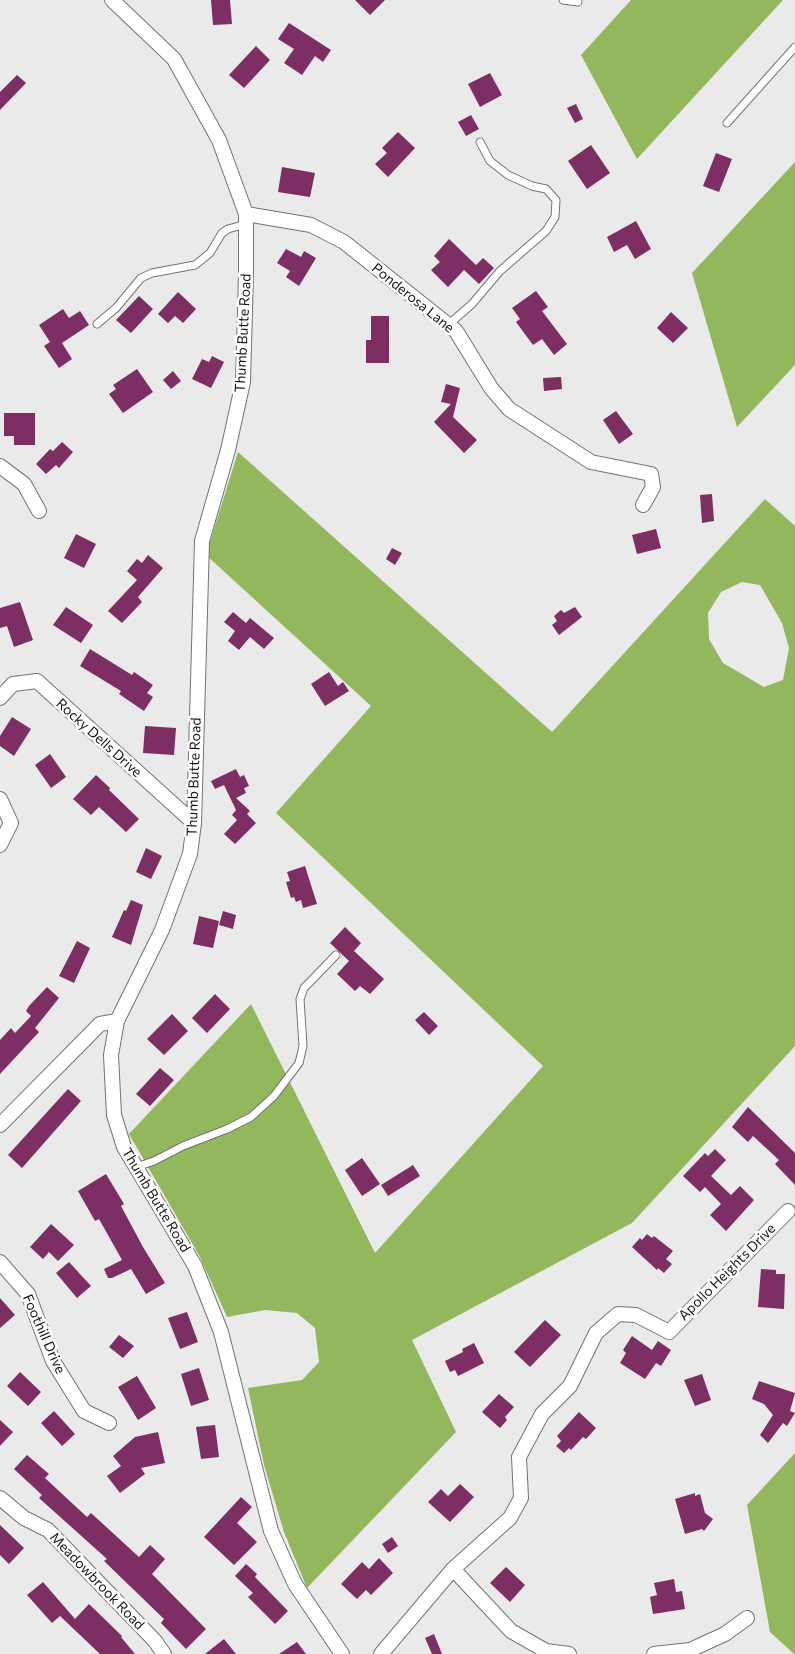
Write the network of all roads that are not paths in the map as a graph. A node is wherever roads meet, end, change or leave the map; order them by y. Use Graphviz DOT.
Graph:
graph roads {
  1 [pos="112,0"];
  2 [pos="563,0"];
  3 [pos="578,2"];
  4 [pos="795,47"];
  5 [pos="727,123"];
  6 [pos="480,142"];
  7 [pos="246,219"];
  8 [pos="97,324"];
  9 [pos="448,325"];
  10 [pos="0,466"];
  11 [pos="643,505"];
  12 [pos="39,510"];
  13 [pos="0,698"];
  14 [pos="0,799"];
  15 [pos="194,823"];
  16 [pos="0,845"];
  17 [pos="336,955"];
  18 [pos="117,1021"];
  19 [pos="0,1125"];
  20 [pos="136,1167"];
  21 [pos="788,1212"];
  22 [pos="0,1262"];
  23 [pos="109,1423"];
  24 [pos="0,1498"];
  25 [pos="453,1569"];
  26 [pos="747,1618"];
  27 [pos="164,1654"];
  28 [pos="342,1654"];
  29 [pos="381,1654"];
  30 [pos="569,1654"];
  31 [pos="654,1654"];
  1 -- 7 [label="street, Thumb Butte Road"];
  2 -- 3 [label="lane"];
  4 -- 5 [label="lane"];
  6 -- 9 [label="lane"];
  7 -- 8 [label="lane"];
  7 -- 9 [label="street, Ponderosa Lane"];
  7 -- 15 [label="street, Thumb Butte Road"];
  9 -- 11 [label="street, Ponderosa Lane"];
  10 -- 12 [label="street"];
  13 -- 15 [label="street, Rocky Dells Drive"];
  14 -- 16 [label="street"];
  15 -- 18 [label="street, Thumb Butte Road"];
  17 -- 20 [label="lane"];
  18 -- 19 [label="street"];
  18 -- 20 [label="street, Thumb Butte Road"];
  20 -- 28 [label="street, Thumb Butte Road"];
  21 -- 25 [label="street, Apollo Heights Drive"];
  22 -- 23 [label="street, Foothill Drive"];
  24 -- 27 [label="street, Meadowbrook Road"];
  25 -- 29 [label="street, Apollo Heights Drive"];
  25 -- 30 [label="street"];
  26 -- 31 [label="street"];
}
